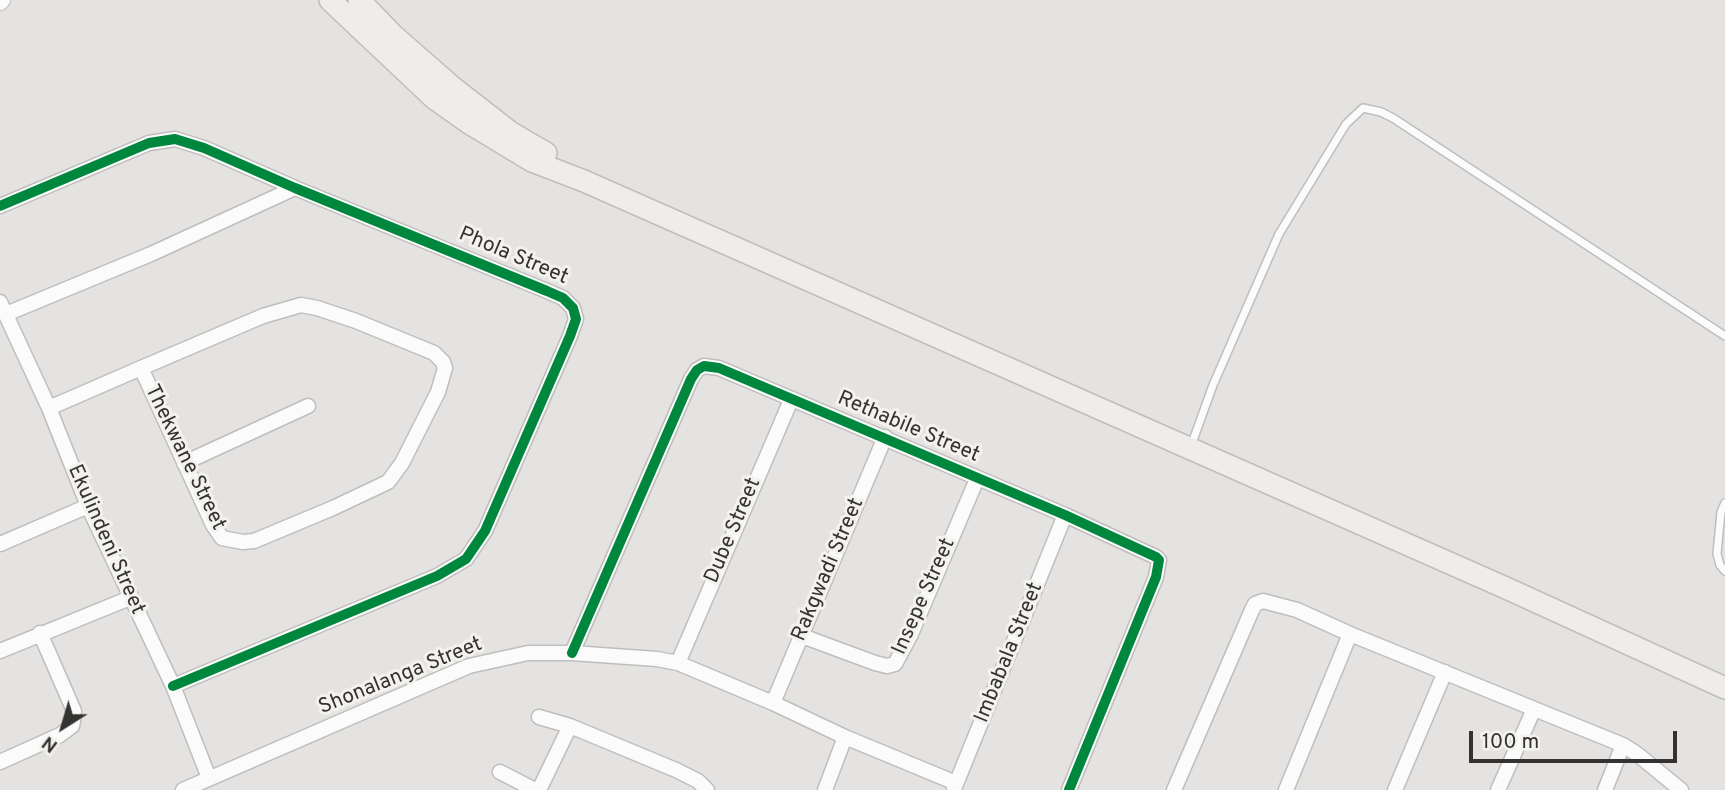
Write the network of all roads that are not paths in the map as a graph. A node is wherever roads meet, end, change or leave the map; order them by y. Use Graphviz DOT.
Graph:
graph roads {
  1 [pos="330,0"];
  2 [pos="359,0"];
  3 [pos="584,181"];
  4 [pos="295,188"];
  5 [pos="0,206"];
  6 [pos="3,308"];
  7 [pos="1725,336"];
  8 [pos="141,368"];
  9 [pos="792,400"];
  10 [pos="307,406"];
  11 [pos="49,408"];
  12 [pos="885,438"];
  13 [pos="1189,450"];
  14 [pos="184,463"];
  15 [pos="976,479"];
  16 [pos="1725,503"];
  17 [pos="88,506"];
  18 [pos="1065,515"];
  19 [pos="0,544"];
  20 [pos="1725,570"];
  21 [pos="130,598"];
  22 [pos="40,634"];
  23 [pos="1350,634"];
  24 [pos="802,636"];
  25 [pos="0,651"];
  26 [pos="572,653"];
  27 [pos="677,663"];
  28 [pos="1445,672"];
  29 [pos="173,687"];
  30 [pos="1725,688"];
  31 [pos="773,703"];
  32 [pos="1534,709"];
  33 [pos="539,717"];
  34 [pos="570,726"];
  35 [pos="845,737"];
  36 [pos="1623,745"];
  37 [pos="0,762"];
  38 [pos="500,772"];
  39 [pos="209,778"];
  40 [pos="955,786"];
  41 [pos="183,790"];
  42 [pos="537,790"];
  43 [pos="706,790"];
  44 [pos="825,790"];
  45 [pos="1069,790"];
  46 [pos="1174,790"];
  47 [pos="1286,790"];
  48 [pos="1395,790"];
  49 [pos="1498,790"];
  50 [pos="1605,790"];
  51 [pos="1681,790"];
  1 -- 3 [label="main road"];
  2 -- 3 [label="main road"];
  3 -- 13 [label="main road"];
  4 -- 5 [label="street, Phola Street"];
  4 -- 6 [label="street"];
  4 -- 29 [label="street, Phola Street"];
  6 -- 11 [label="street, Ekulindeni Street"];
  7 -- 13 [label="lane"];
  8 -- 11 [label="street, Thekwane Street"];
  8 -- 14 [label="street, Thekwane Street"];
  8 -- 14 [label="street, Thekwane Street"];
  9 -- 12 [label="street, Rethabile Street"];
  9 -- 26 [label="street, Rethabile Street"];
  9 -- 27 [label="street, Dube Street"];
  10 -- 14 [label="street"];
  11 -- 17 [label="street, Ekulindeni Street"];
  12 -- 15 [label="street, Rethabile Street"];
  12 -- 24 [label="street, Rakgwadi Street"];
  13 -- 30 [label="main road"];
  15 -- 18 [label="street, Rethabile Street"];
  15 -- 24 [label="street, Insepe Street"];
  16 -- 20 [label="lane"];
  17 -- 19 [label="street"];
  17 -- 21 [label="street, Ekulindeni Street"];
  18 -- 40 [label="street, Imbabala Street"];
  18 -- 45 [label="street, Rethabile Street"];
  21 -- 22 [label="street"];
  21 -- 29 [label="street, Ekulindeni Street"];
  22 -- 25 [label="street"];
  22 -- 37 [label="street"];
  23 -- 28 [label="street"];
  23 -- 46 [label="street"];
  23 -- 47 [label="street"];
  24 -- 31 [label="street, Rakgwadi Street"];
  26 -- 27 [label="street, Shonalanga Street"];
  26 -- 39 [label="street, Shonalanga Street"];
  27 -- 31 [label="street, Shonalanga Street"];
  28 -- 32 [label="street"];
  28 -- 48 [label="street"];
  29 -- 39 [label="street, Ekulindeni Street"];
  31 -- 35 [label="street, Shonalanga Street"];
  32 -- 36 [label="street"];
  32 -- 49 [label="street"];
  33 -- 34 [label="street"];
  34 -- 42 [label="street"];
  34 -- 43 [label="street"];
  35 -- 40 [label="street, Shonalanga Street"];
  35 -- 44 [label="street"];
  36 -- 50 [label="street"];
  36 -- 51 [label="street"];
  38 -- 42 [label="street"];
  39 -- 41 [label="street, Shonalanga Street"];
}
